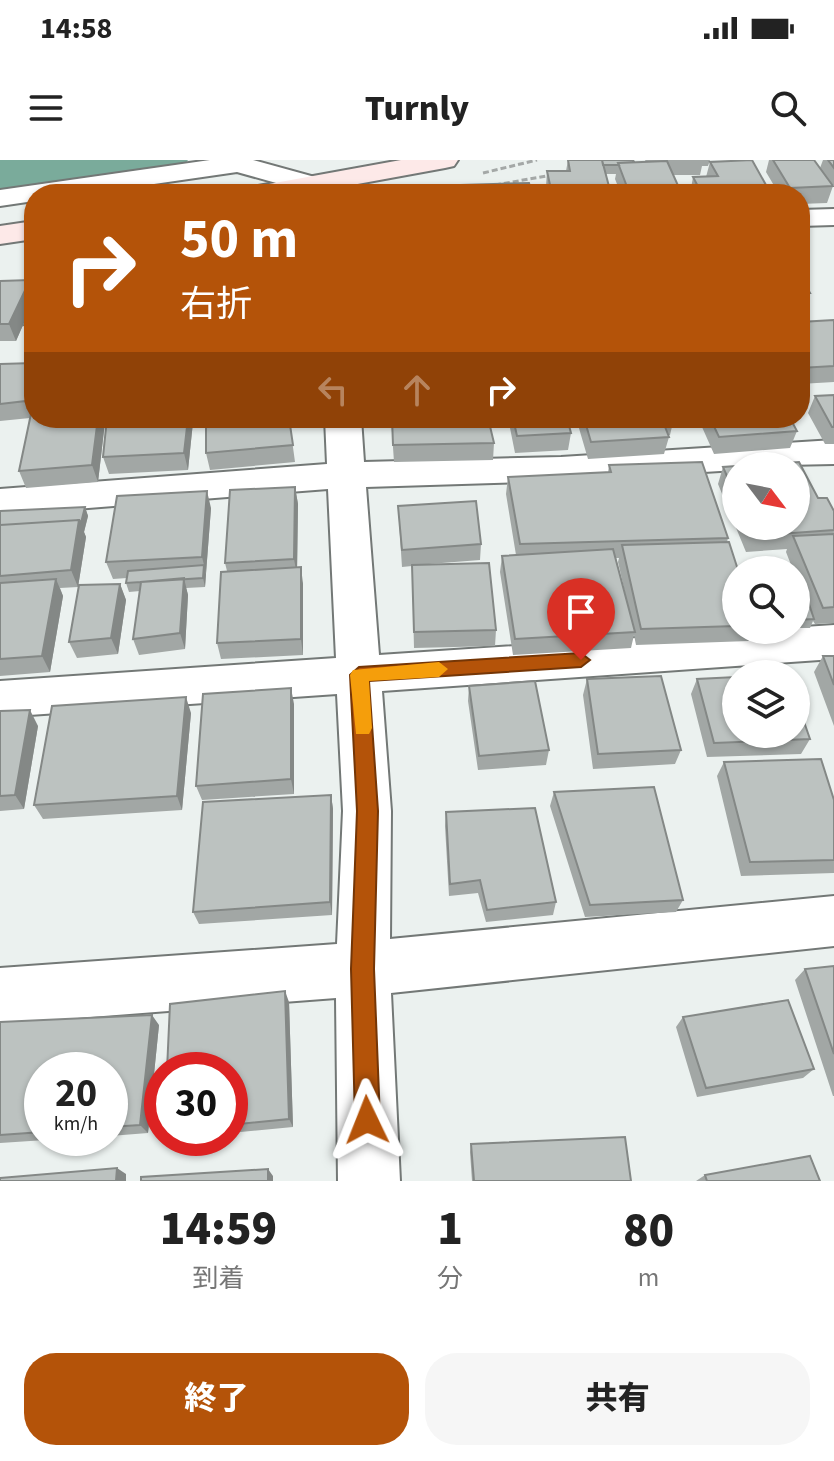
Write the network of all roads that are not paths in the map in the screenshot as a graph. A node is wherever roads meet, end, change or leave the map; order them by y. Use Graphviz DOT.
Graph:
graph roads {
  1 [pos="445,160"];
  2 [pos="98,184"];
  3 [pos="308,184"];
  4 [pos="317,184"];
  5 [pos="24,195"];
  6 [pos="0,198"];
  7 [pos="834,217"];
  8 [pos="810,218"];
  9 [pos="24,231"];
  10 [pos="0,235"];
  11 [pos="344,428"];
  12 [pos="834,452"];
  13 [pos="346,475"];
  14 [pos="0,502"];
  15 [pos="834,642"];
  16 [pos="359,675"];
  17 [pos="0,699"];
  18 [pos="834,921"];
  19 [pos="363,969"];
  20 [pos="0,996"];
  21 [pos="369,1181"];
  1 -- 4 [label="street"];
  2 -- 3 [label="street"];
  5 -- 6 [label="street"];
  7 -- 8 [label="street"];
  9 -- 10 [label="street"];
  11 -- 13 [label="street"];
  12 -- 13 [label="street"];
  13 -- 14 [label="street"];
  13 -- 16 [label="street"];
  15 -- 16 [label="street"];
  16 -- 17 [label="street"];
  16 -- 19 [label="street"];
  18 -- 19 [label="street"];
  19 -- 20 [label="street"];
  19 -- 21 [label="street"];
}
